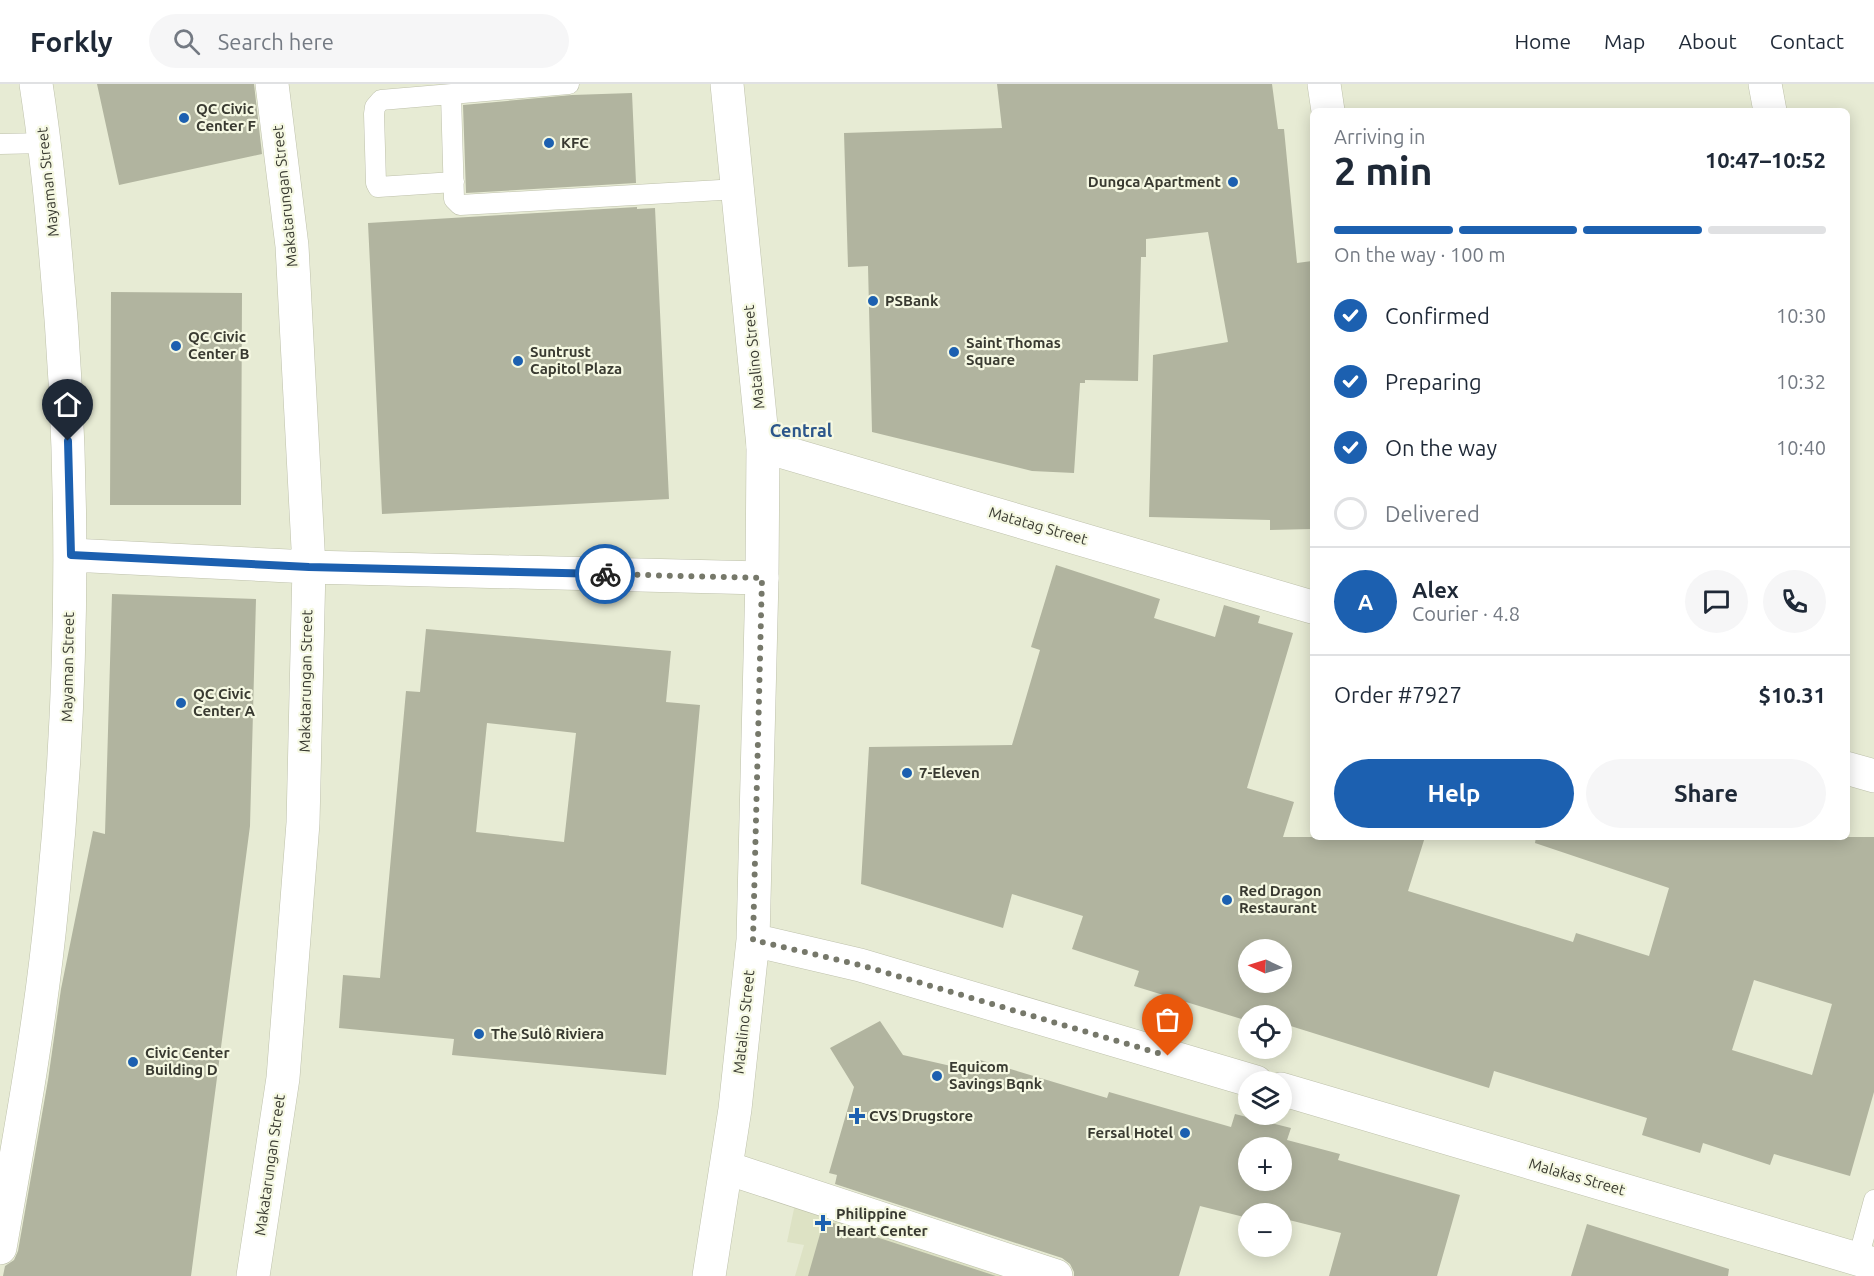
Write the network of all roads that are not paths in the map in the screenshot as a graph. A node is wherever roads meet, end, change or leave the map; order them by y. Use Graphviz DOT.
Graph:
graph roads {
  1 [pos="36,84"];
  2 [pos="272,84"];
  3 [pos="568,84"];
  4 [pos="727,84"];
  5 [pos="1324,84"];
  6 [pos="1765,84"];
  7 [pos="451,95"];
  8 [pos="1328,108"];
  9 [pos="1769,108"];
  10 [pos="45,143"];
  11 [pos="0,144"];
  12 [pos="454,182"];
  13 [pos="738,189"];
  14 [pos="763,446"];
  15 [pos="71,555"];
  16 [pos="309,567"];
  17 [pos="762,578"];
  18 [pos="1310,606"];
  19 [pos="1850,769"];
  20 [pos="1874,776"];
  21 [pos="753,940"];
  22 [pos="1238,1077"];
  23 [pos="1292,1092"];
  24 [pos="727,1168"];
  25 [pos="1874,1200"];
  26 [pos="0,1248"];
  27 [pos="1866,1262"];
  28 [pos="253,1276"];
  29 [pos="709,1276"];
  30 [pos="1056,1276"];
  1 -- 10 [label="street, Mayaman Street"];
  2 -- 16 [label="street, Makatarungan Street"];
  3 -- 7 [label="lane"];
  4 -- 13 [label="street, Matalino Street"];
  5 -- 8 [label="street"];
  6 -- 9 [label="street"];
  7 -- 12 [label="lane"];
  7 -- 12 [label="lane"];
  10 -- 11 [label="lane"];
  10 -- 15 [label="street, Mayaman Street"];
  12 -- 13 [label="lane"];
  13 -- 14 [label="street, Matalino Street"];
  14 -- 17 [label="street, Matalino Street"];
  14 -- 18 [label="street, Matatag Street"];
  15 -- 16 [label="street"];
  15 -- 26 [label="street, Mayaman Street"];
  16 -- 17 [label="street"];
  16 -- 28 [label="street, Makatarungan Street"];
  17 -- 21 [label="street, Matalino Street"];
  19 -- 20 [label="street"];
  21 -- 22 [label="street"];
  21 -- 24 [label="street, Matalino Street"];
  23 -- 27 [label="street, Malakas Street"];
  24 -- 29 [label="street, Matalino Street"];
  24 -- 30 [label="street"];
  25 -- 27 [label="lane"];
}
